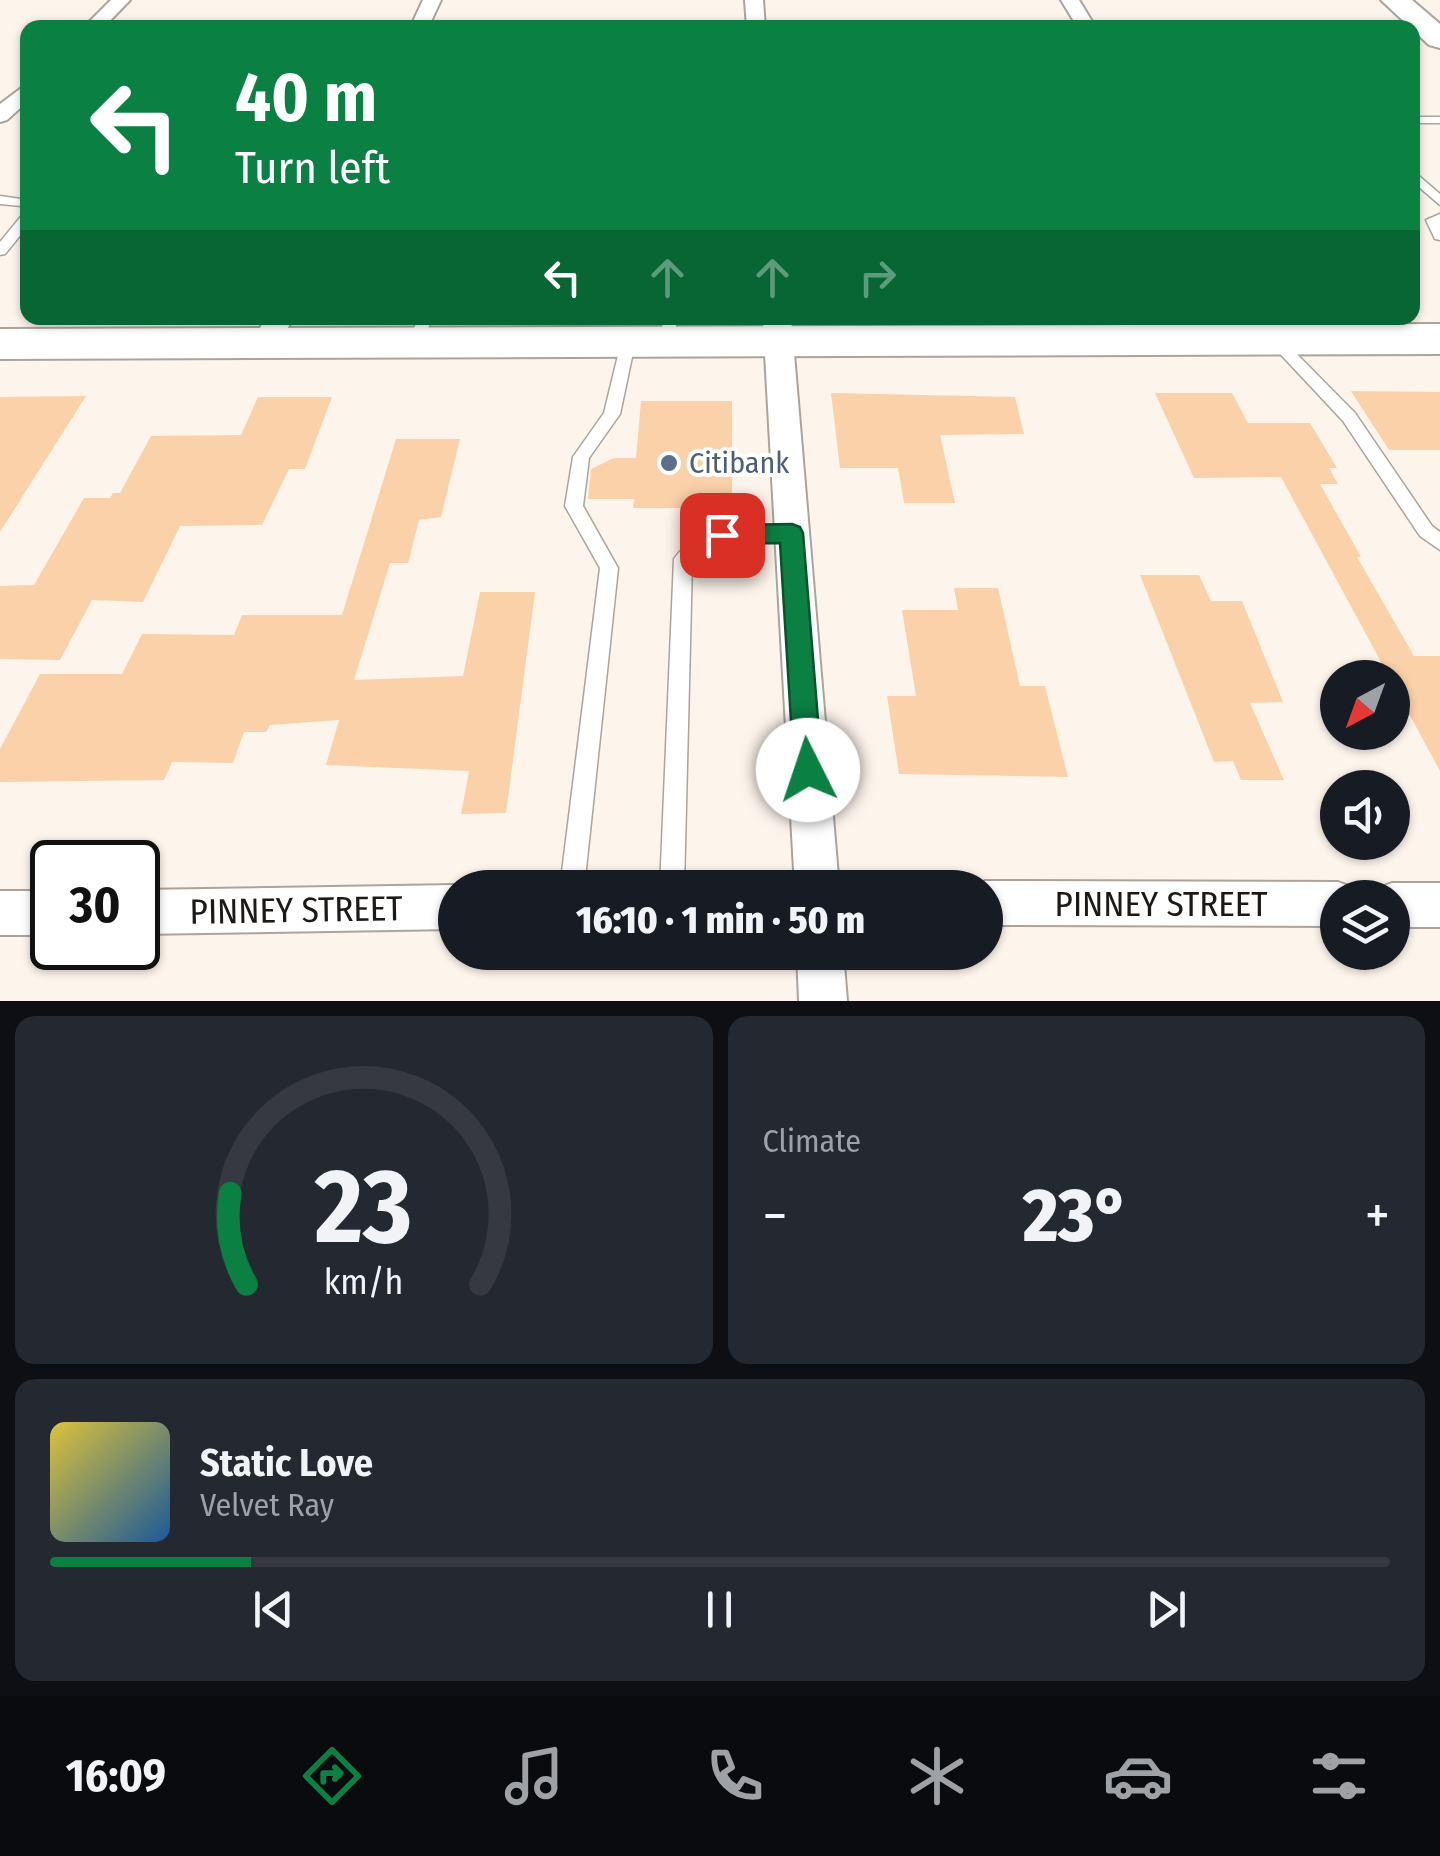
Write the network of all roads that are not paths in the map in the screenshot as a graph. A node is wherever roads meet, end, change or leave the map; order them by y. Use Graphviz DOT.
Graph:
graph roads {
  1 [pos="121,0"];
  2 [pos="1395,0"];
  3 [pos="100,20"];
  4 [pos="1418,20"];
  5 [pos="1420,22"];
  6 [pos="1440,39"];
  7 [pos="20,97"];
  8 [pos="0,116"];
  9 [pos="1420,182"];
  10 [pos="1440,201"];
  11 [pos="1440,218"];
  12 [pos="20,227"];
  13 [pos="1440,236"];
  14 [pos="0,251"];
  15 [pos="1268,328"];
  16 [pos="273,330"];
  17 [pos="420,330"];
  18 [pos="778,331"];
  19 [pos="655,335"];
  20 [pos="1440,339"];
  21 [pos="0,344"];
  22 [pos="792,533"];
  23 [pos="1440,543"];
  24 [pos="574,870"];
  25 [pos="673,870"];
  26 [pos="815,870"];
  27 [pos="1003,903"];
  28 [pos="1320,904"];
  29 [pos="1410,904"];
  30 [pos="1440,905"];
  31 [pos="438,908"];
  32 [pos="160,912"];
  33 [pos="30,913"];
  34 [pos="0,914"];
  35 [pos="821,970"];
  36 [pos="822,1001"];
  1 -- 3 [label="street"];
  2 -- 4 [label="main road"];
  5 -- 6 [label="main road"];
  7 -- 8 [label="street"];
  9 -- 10 [label="lane"];
  11 -- 13 [label="lane"];
  12 -- 14 [label="lane"];
  15 -- 18 [label="main road"];
  15 -- 20 [label="main road"];
  15 -- 23 [label="lane"];
  16 -- 17 [label="main road"];
  16 -- 21 [label="main road"];
  17 -- 19 [label="main road"];
  18 -- 19 [label="main road"];
  18 -- 22 [label="street"];
  19 -- 24 [label="lane"];
  22 -- 25 [label="lane"];
  22 -- 26 [label="street"];
  27 -- 28 [label="street, PINNEY STREET"];
  29 -- 30 [label="street"];
  31 -- 32 [label="street, PINNEY STREET"];
  33 -- 34 [label="street"];
  35 -- 36 [label="street"];
}
